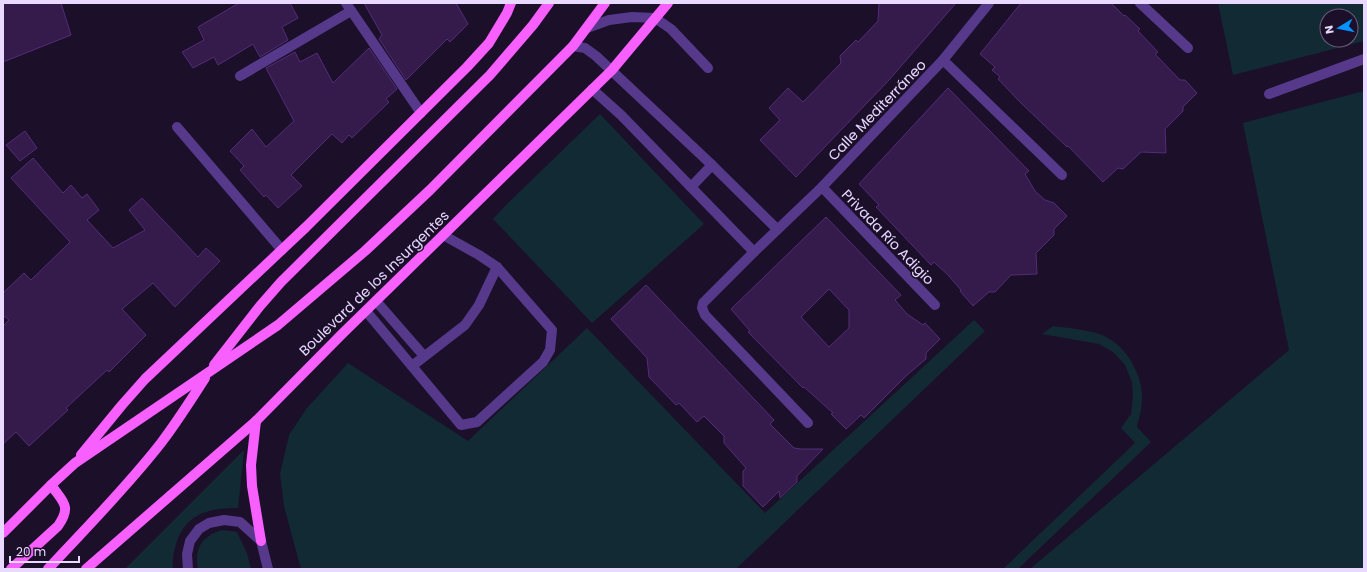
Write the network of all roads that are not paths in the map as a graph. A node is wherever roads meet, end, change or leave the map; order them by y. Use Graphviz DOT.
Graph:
graph roads {
  1 [pos="511,3"];
  2 [pos="549,3"];
  3 [pos="605,3"];
  4 [pos="668,3"];
  5 [pos="989,3"];
  6 [pos="1140,3"];
  7 [pos="348,7"];
  8 [pos="655,18"];
  9 [pos="587,28"];
  10 [pos="573,46"];
  11 [pos="1188,48"];
  12 [pos="1364,59"];
  13 [pos="943,60"];
  14 [pos="708,68"];
  15 [pos="612,70"];
  16 [pos="240,76"];
  17 [pos="592,89"];
  18 [pos="1269,94"];
  19 [pos="421,113"];
  20 [pos="177,127"];
  21 [pos="712,164"];
  22 [pos="1062,175"];
  23 [pos="691,186"];
  24 [pos="822,187"];
  25 [pos="777,229"];
  26 [pos="443,235"];
  27 [pos="282,250"];
  28 [pos="754,252"];
  29 [pos="497,267"];
  30 [pos="376,301"];
  31 [pos="935,305"];
  32 [pos="366,311"];
  33 [pos="424,356"];
  34 [pos="412,366"];
  35 [pos="208,373"];
  36 [pos="256,421"];
  37 [pos="808,423"];
  38 [pos="75,463"];
  39 [pos="51,484"];
  40 [pos="3,533"];
  41 [pos="261,541"];
  42 [pos="12,569"];
  43 [pos="48,569"];
  44 [pos="86,569"];
  45 [pos="188,569"];
  46 [pos="268,569"];
  1 -- 19 [label="main road"];
  2 -- 35 [label="main road"];
  3 -- 9 [label="main road, Boulevard de los Insurgentes"];
  4 -- 8 [label="main road, Boulevard de los Insurgentes"];
  5 -- 13 [label="street, Calle Mediterráneo"];
  6 -- 11 [label="street"];
  7 -- 16 [label="street"];
  7 -- 19 [label="street"];
  8 -- 9 [label="street"];
  8 -- 14 [label="street"];
  8 -- 15 [label="main road, Boulevard de los Insurgentes"];
  9 -- 10 [label="main road, Boulevard de los Insurgentes"];
  10 -- 15 [label="street"];
  10 -- 35 [label="main road, Boulevard de los Insurgentes"];
  12 -- 18 [label="street"];
  13 -- 22 [label="street"];
  13 -- 24 [label="street, Calle Mediterráneo"];
  15 -- 17 [label="main road, Boulevard de los Insurgentes"];
  15 -- 21 [label="street"];
  17 -- 23 [label="street"];
  17 -- 26 [label="main road, Boulevard de los Insurgentes"];
  19 -- 27 [label="main road"];
  20 -- 27 [label="street"];
  21 -- 23 [label="street"];
  21 -- 25 [label="street"];
  23 -- 28 [label="street"];
  24 -- 25 [label="street, Calle Mediterráneo"];
  24 -- 31 [label="street, Privada Río Adigio"];
  25 -- 28 [label="street, Calle Mediterráneo"];
  26 -- 29 [label="street"];
  26 -- 30 [label="main road, Boulevard de los Insurgentes"];
  27 -- 38 [label="main road"];
  28 -- 37 [label="street, Calle Mediterráneo"];
  29 -- 33 [label="street"];
  29 -- 34 [label="street"];
  30 -- 32 [label="main road, Boulevard de los Insurgentes"];
  30 -- 33 [label="street"];
  32 -- 34 [label="street"];
  32 -- 36 [label="main road, Boulevard de los Insurgentes"];
  33 -- 34 [label="street"];
  35 -- 38 [label="main road, Boulevard de los Insurgentes"];
  35 -- 43 [label="main road"];
  36 -- 41 [label="main road"];
  36 -- 44 [label="main road, Boulevard de los Insurgentes"];
  38 -- 39 [label="main road, Boulevard de los Insurgentes"];
  39 -- 40 [label="main road, Boulevard de los Insurgentes"];
  39 -- 42 [label="main road"];
  41 -- 45 [label="street"];
  41 -- 46 [label="street"];
}
